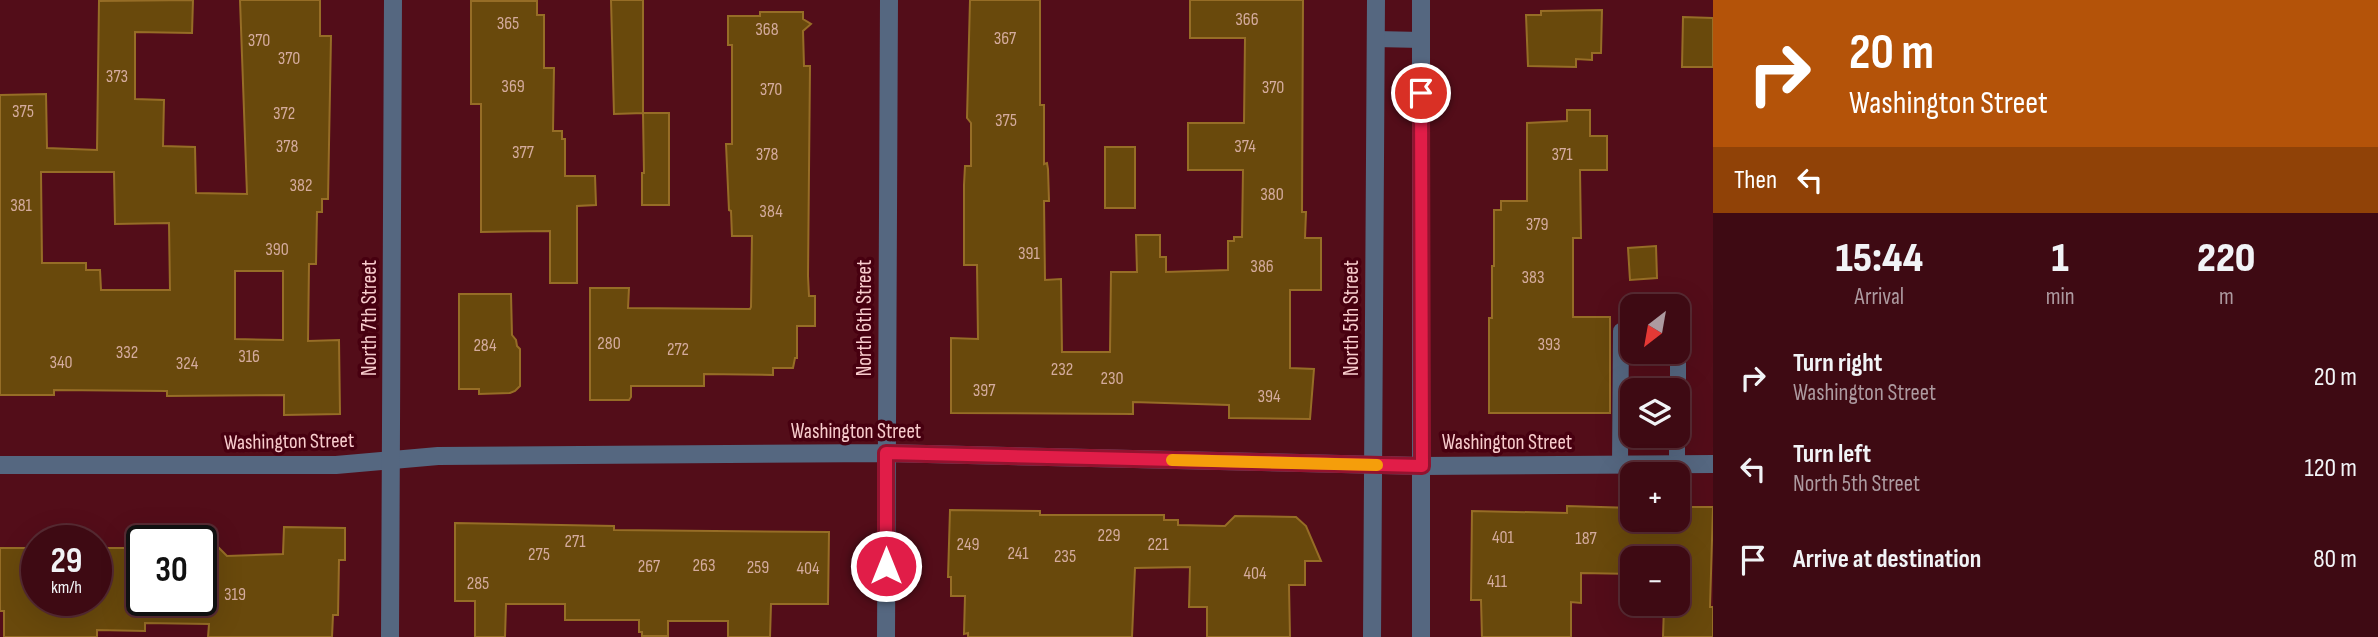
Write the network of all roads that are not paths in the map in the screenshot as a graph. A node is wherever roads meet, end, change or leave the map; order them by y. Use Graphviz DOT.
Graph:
graph roads {
  1 [pos="393,0"];
  2 [pos="889,0"];
  3 [pos="1376,0"];
  4 [pos="1421,0"];
  5 [pos="1376,39"];
  6 [pos="1421,40"];
  7 [pos="1621,364"];
  8 [pos="886,453"];
  9 [pos="391,460"];
  10 [pos="1620,462"];
  11 [pos="1690,464"];
  12 [pos="1713,464"];
  13 [pos="0,465"];
  14 [pos="1373,465"];
  15 [pos="1620,465"];
  16 [pos="1422,466"];
  17 [pos="390,637"];
  18 [pos="886,637"];
  19 [pos="1372,637"];
  20 [pos="1421,637"];
  1 -- 9 [label="street, North 7th Street"];
  2 -- 8 [label="street, North 6th Street"];
  3 -- 5 [label="street, North 5th Street"];
  4 -- 6 [label="street"];
  5 -- 6 [label="lane"];
  5 -- 14 [label="street, North 5th Street"];
  6 -- 16 [label="street"];
  7 -- 10 [label="lane"];
  8 -- 9 [label="street, Washington Street"];
  8 -- 14 [label="street, Washington Street"];
  8 -- 18 [label="street, North 6th Street"];
  9 -- 13 [label="street, Washington Street"];
  9 -- 17 [label="street, North 7th Street"];
  11 -- 12 [label="street, Washington Street"];
  14 -- 16 [label="street, Washington Street"];
  14 -- 19 [label="street, North 5th Street"];
  15 -- 16 [label="street, Washington Street"];
  16 -- 20 [label="street"];
}
